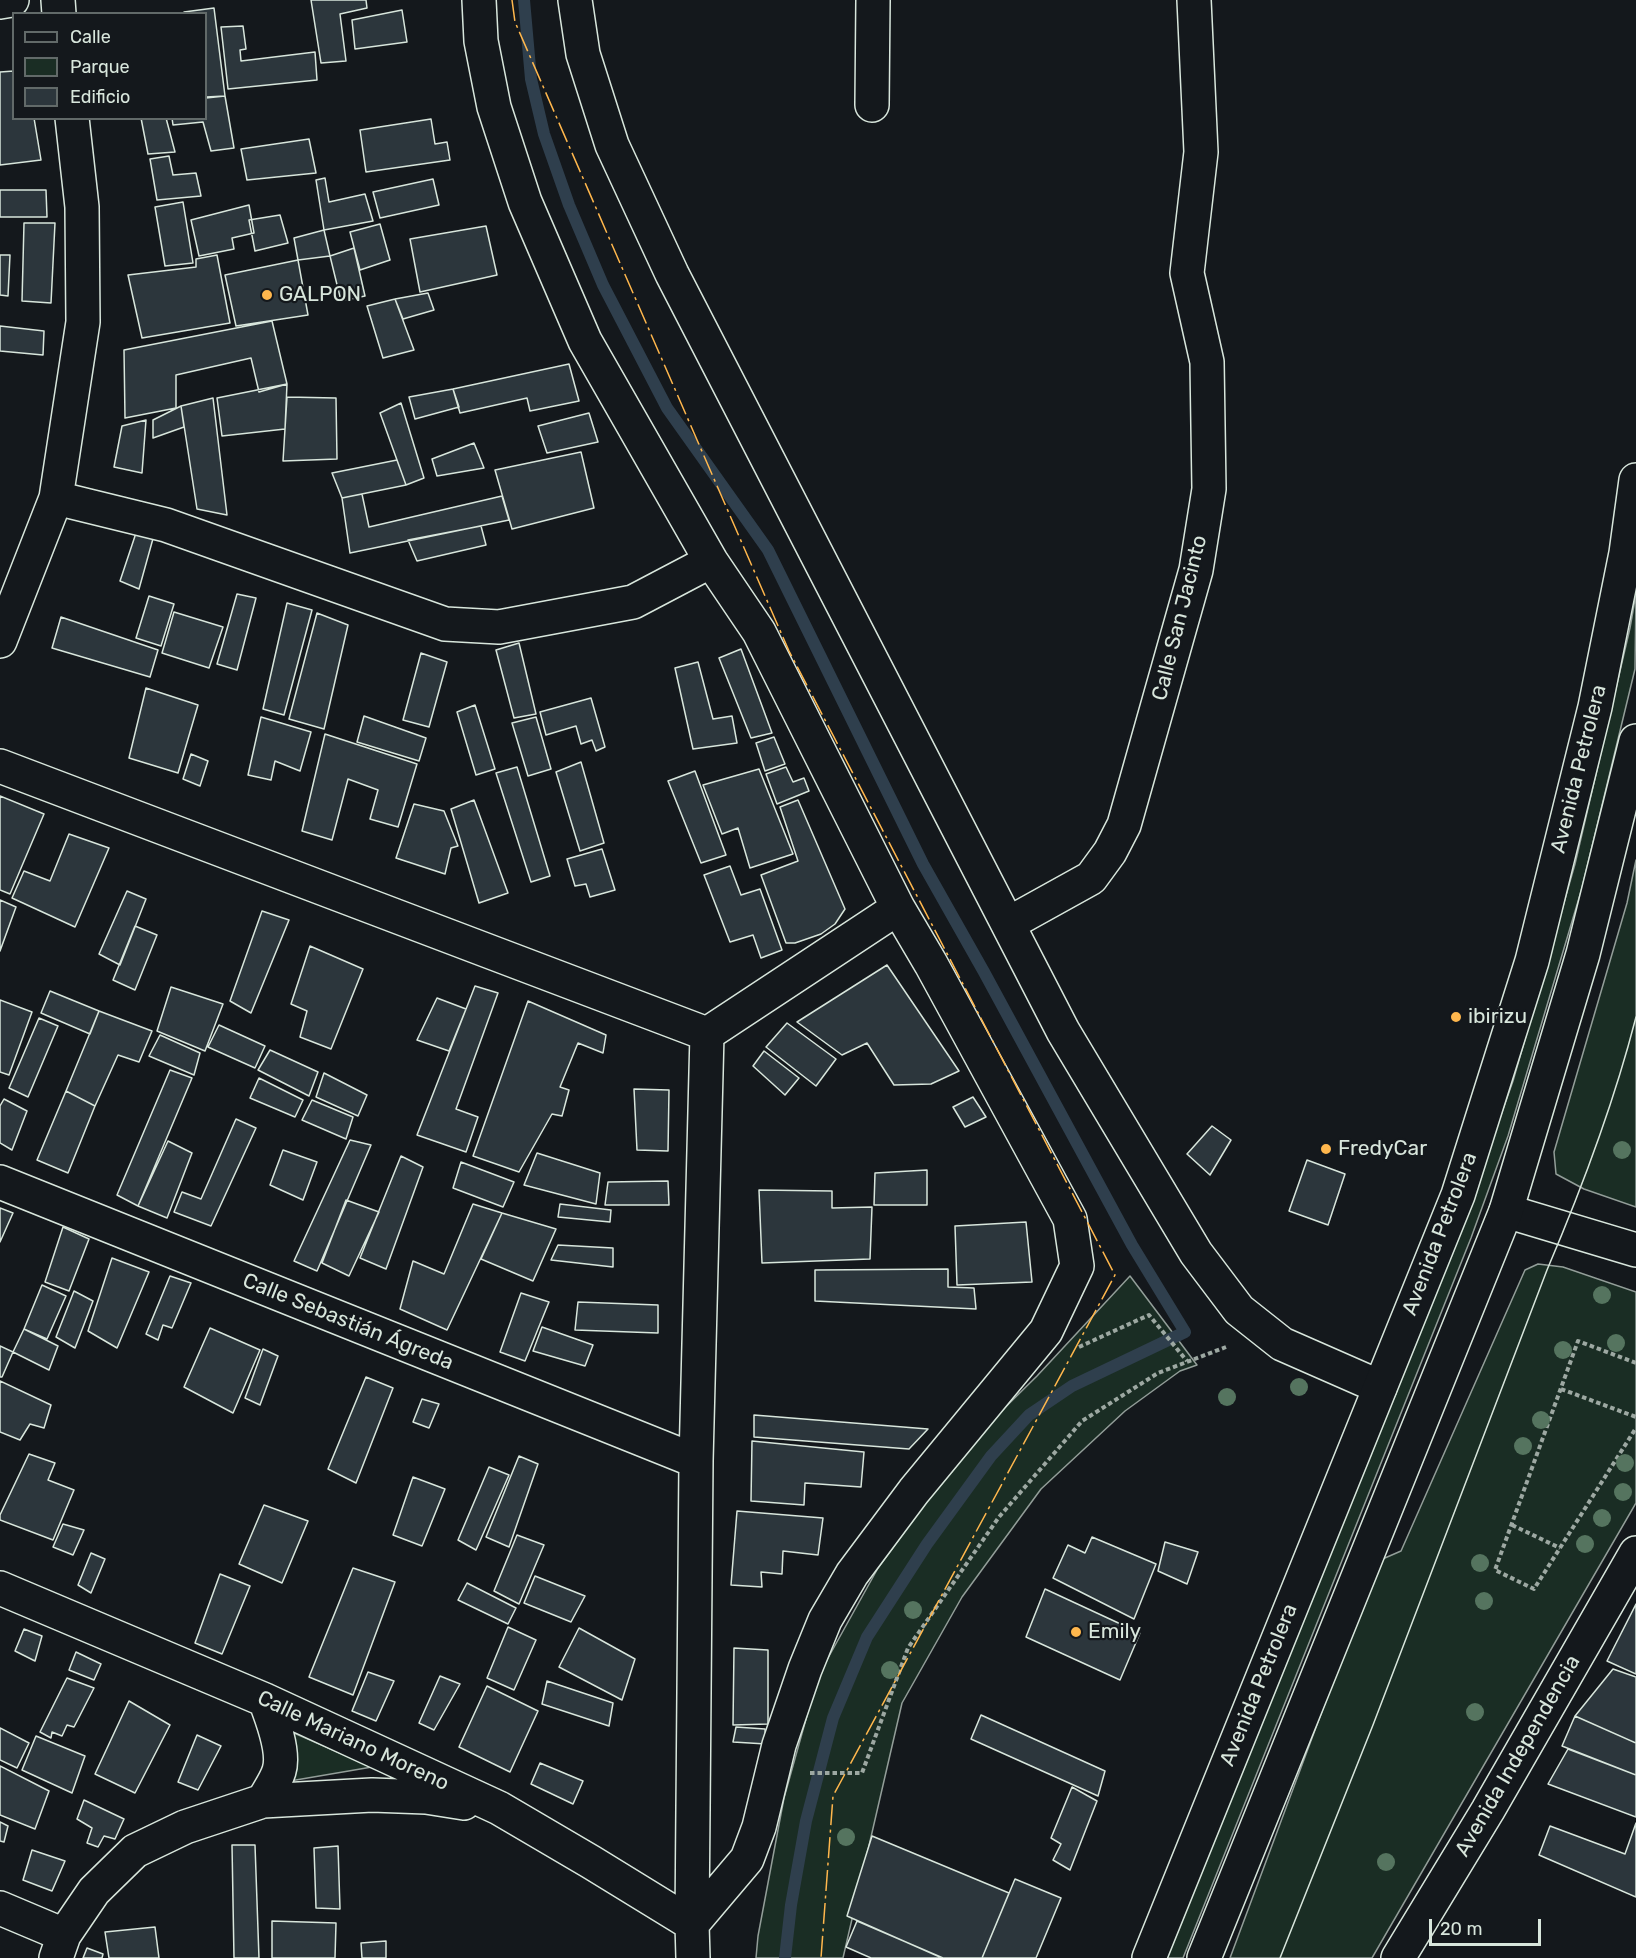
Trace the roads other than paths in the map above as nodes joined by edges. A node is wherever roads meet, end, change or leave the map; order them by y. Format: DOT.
graph roads {
  1 [pos="12,0"];
  2 [pos="479,0"];
  3 [pos="575,0"];
  4 [pos="873,0"];
  5 [pos="1194,0"];
  6 [pos="0,2"];
  7 [pos="872,105"];
  8 [pos="72,120"];
  9 [pos="1636,480"];
  10 [pos="56,498"];
  11 [pos="711,561"];
  12 [pos="0,641"];
  13 [pos="1636,741"];
  14 [pos="0,766"];
  15 [pos="898,908"];
  16 [pos="1008,924"];
  17 [pos="707,1034"];
  18 [pos="0,1182"];
  19 [pos="1506,1211"];
  20 [pos="1636,1250"];
  21 [pos="1380,1387"];
  22 [pos="696,1461"];
  23 [pos="1636,1553"];
  24 [pos="0,1588"];
  25 [pos="265,1700"];
  26 [pos="263,1802"];
  27 [pos="499,1808"];
  28 [pos="0,1908"];
  29 [pos="692,1924"];
  30 [pos="60,1947"];
  31 [pos="693,1958"];
  32 [pos="1149,1958"];
  33 [pos="1204,1958"];
  34 [pos="1398,1958"];
  1 -- 6 [label="main road"];
  2 -- 11 [label="main road"];
  3 -- 16 [label="main road"];
  4 -- 7 [label="main road"];
  5 -- 16 [label="main road, Calle San Jacinto"];
  8 -- 10 [label="main road"];
  9 -- 21 [label="main road, Avenida Petrolera"];
  10 -- 11 [label="main road"];
  10 -- 12 [label="main road"];
  11 -- 15 [label="main road"];
  13 -- 19 [label="main road"];
  14 -- 17 [label="main road"];
  15 -- 17 [label="main road"];
  15 -- 29 [label="main road"];
  16 -- 21 [label="main road"];
  17 -- 22 [label="main road"];
  18 -- 22 [label="main road, Calle Sebastián Ágreda"];
  19 -- 20 [label="main road"];
  19 -- 33 [label="main road"];
  21 -- 32 [label="main road, Avenida Petrolera"];
  22 -- 29 [label="main road"];
  23 -- 34 [label="main road, Avenida Independencia"];
  24 -- 25 [label="main road, Calle Mariano Moreno"];
  25 -- 26 [label="main road"];
  25 -- 27 [label="main road, Calle Mariano Moreno"];
  26 -- 27 [label="main road"];
  26 -- 30 [label="main road"];
  27 -- 29 [label="main road, Calle Mariano Moreno"];
  28 -- 30 [label="main road"];
  29 -- 31 [label="main road"];
}
